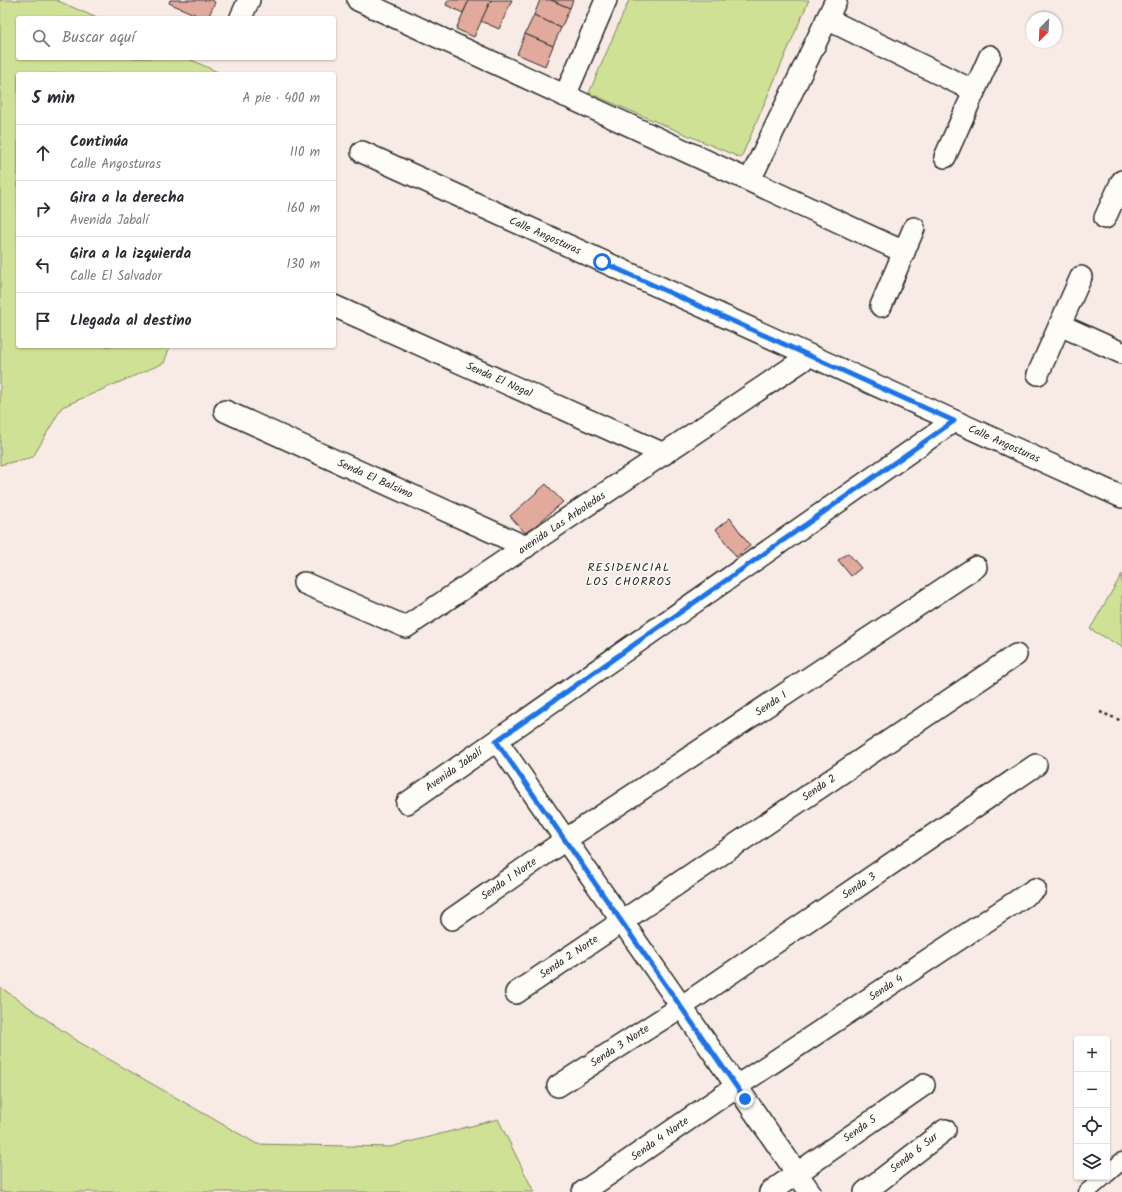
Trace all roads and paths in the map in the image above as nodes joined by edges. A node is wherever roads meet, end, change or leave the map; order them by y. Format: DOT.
graph roads {
  1 [pos="358,0"];
  2 [pos="606,0"];
  3 [pos="836,0"];
  4 [pos="827,19"];
  5 [pos="990,56"];
  6 [pos="974,91"];
  7 [pos="565,96"];
  8 [pos="362,152"];
  9 [pos="945,157"];
  10 [pos="750,180"];
  11 [pos="1122,181"];
  12 [pos="1105,218"];
  13 [pos="914,228"];
  14 [pos="904,252"];
  15 [pos="1081,277"];
  16 [pos="881,306"];
  17 [pos="336,307"];
  18 [pos="1060,325"];
  19 [pos="1122,353"];
  20 [pos="809,356"];
  21 [pos="1038,374"];
  22 [pos="225,411"];
  23 [pos="954,421"];
  24 [pos="664,454"];
  25 [pos="1122,497"];
  26 [pos="526,547"];
  27 [pos="976,567"];
  28 [pos="304,583"];
  29 [pos="1016,655"];
  30 [pos="1100,712"];
  31 [pos="1122,721"];
  32 [pos="496,741"];
  33 [pos="1036,765"];
  34 [pos="407,803"];
  35 [pos="565,840"];
  36 [pos="1035,889"];
  37 [pos="452,918"];
  38 [pos="622,921"];
  39 [pos="516,993"];
  40 [pos="681,1007"];
  41 [pos="924,1085"];
  42 [pos="558,1086"];
  43 [pos="737,1086"];
  44 [pos="945,1130"];
  45 [pos="1122,1161"];
  46 [pos="1110,1171"];
  47 [pos="797,1173"];
  48 [pos="1101,1180"];
  49 [pos="583,1192"];
  50 [pos="770,1192"];
  51 [pos="810,1192"];
  52 [pos="865,1192"];
  53 [pos="1087,1192"];
  1 -- 7 [label="street"];
  2 -- 7 [label="street"];
  3 -- 4 [label="street"];
  4 -- 6 [label="street"];
  4 -- 10 [label="street"];
  5 -- 6 [label="street"];
  6 -- 9 [label="street"];
  7 -- 10 [label="street"];
  8 -- 20 [label="street, Calle Angosturas"];
  10 -- 14 [label="street"];
  11 -- 12 [label="street"];
  13 -- 14 [label="street"];
  14 -- 16 [label="street"];
  15 -- 18 [label="street"];
  17 -- 24 [label="street, Senda El Nogal"];
  18 -- 19 [label="street"];
  18 -- 21 [label="street"];
  20 -- 23 [label="street, Calle Angosturas"];
  20 -- 24 [label="street, avenida Las Arboledas"];
  22 -- 26 [label="street, Senda El Balsimo"];
  23 -- 25 [label="street, Calle Angosturas"];
  23 -- 32 [label="street, Avenida Jabalí"];
  24 -- 26 [label="street, avenida Las Arboledas"];
  26 -- 28 [label="street, avenida Las Arboledas"];
  27 -- 35 [label="street, Senda 1"];
  29 -- 38 [label="street, Senda 2"];
  30 -- 31 [label="path"];
  32 -- 34 [label="street, Avenida Jabalí"];
  32 -- 35 [label="street"];
  33 -- 40 [label="street, Senda 3"];
  35 -- 37 [label="street, Senda 1 Norte"];
  35 -- 38 [label="street"];
  36 -- 43 [label="street, Senda 4"];
  38 -- 39 [label="street, Senda 2 Norte"];
  38 -- 40 [label="street"];
  40 -- 42 [label="street, Senda 3 Norte"];
  40 -- 43 [label="street"];
  41 -- 47 [label="street, Senda 5"];
  43 -- 47 [label="street"];
  43 -- 49 [label="street, Senda 4 Norte"];
  44 -- 52 [label="street, Senda 6 Sur"];
  45 -- 46 [label="street"];
  47 -- 50 [label="street, Senda 5"];
  47 -- 51 [label="street"];
  48 -- 53 [label="street"];
}
